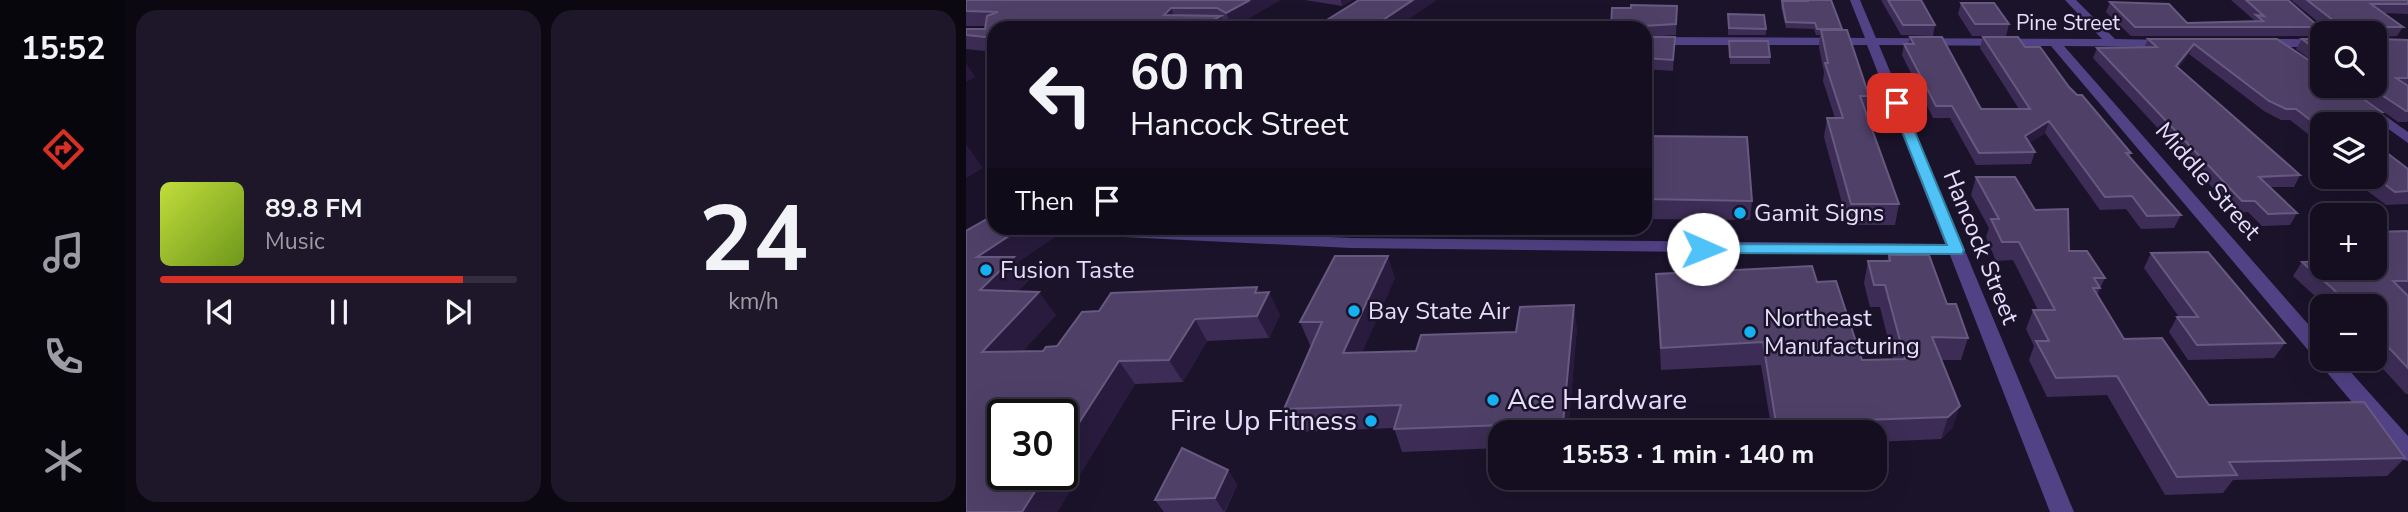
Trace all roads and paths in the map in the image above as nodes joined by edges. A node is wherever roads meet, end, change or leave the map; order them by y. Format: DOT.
graph roads {
  1 [pos="1855,0"];
  2 [pos="2070,0"];
  3 [pos="1652,41"];
  4 [pos="1873,42"];
  5 [pos="2054,42"];
  6 [pos="2112,43"];
  7 [pos="2180,43"];
  8 [pos="2248,43"];
  9 [pos="2276,43"];
  10 [pos="2310,43"];
  11 [pos="2294,56"];
  12 [pos="2352,98"];
  13 [pos="2408,139"];
  14 [pos="1186,235"];
  15 [pos="1956,250"];
  16 [pos="2310,339"];
  17 [pos="2337,371"];
  18 [pos="2408,452"];
  19 [pos="2062,512"];
  1 -- 4 [label="street, Hancock Street"];
  2 -- 6 [label="street"];
  3 -- 4 [label="street, Pine Street"];
  4 -- 5 [label="street, Pine Street"];
  4 -- 15 [label="street, Hancock Street"];
  5 -- 6 [label="street, Pine Street"];
  5 -- 16 [label="street, Middle Street"];
  6 -- 7 [label="street, Pine Street"];
  8 -- 9 [label="street"];
  9 -- 10 [label="street"];
  9 -- 11 [label="street"];
  12 -- 13 [label="street"];
  14 -- 15 [label="street"];
  15 -- 19 [label="street, Hancock Street"];
  17 -- 18 [label="street"];
}
